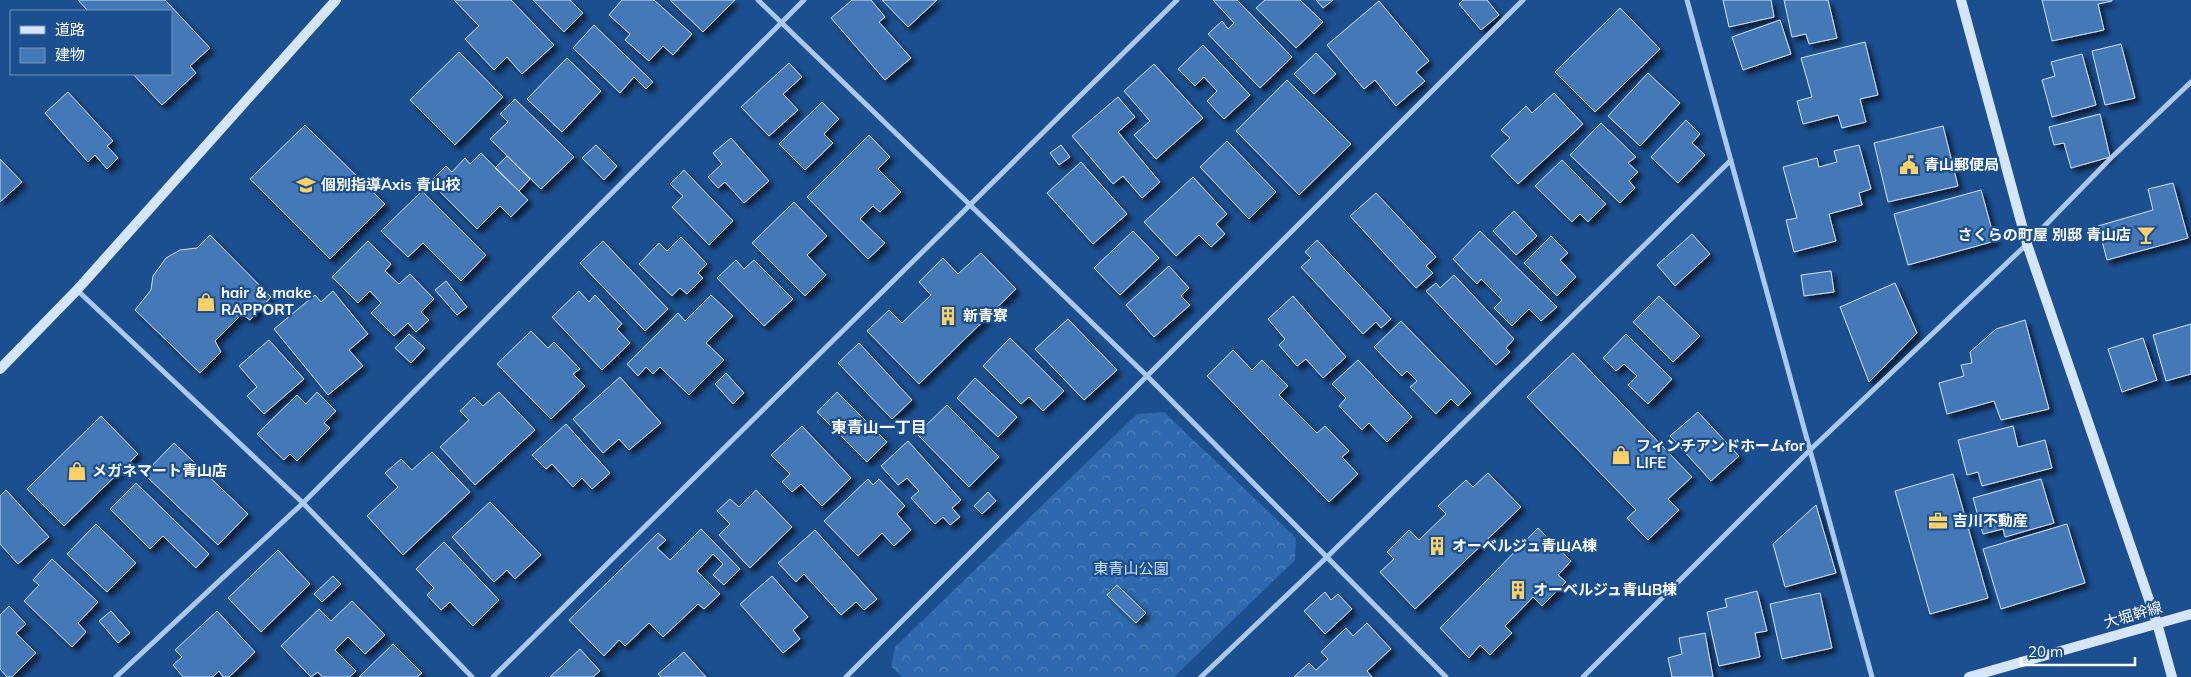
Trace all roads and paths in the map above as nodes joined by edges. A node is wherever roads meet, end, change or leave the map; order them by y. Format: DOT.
graph roads {
  1 [pos="336,0"];
  2 [pos="758,0"];
  3 [pos="804,0"];
  4 [pos="1177,0"];
  5 [pos="1523,0"];
  6 [pos="1687,0"];
  7 [pos="1960,0"];
  8 [pos="780,23"];
  9 [pos="2191,82"];
  10 [pos="1731,160"];
  11 [pos="968,205"];
  12 [pos="2027,244"];
  13 [pos="77,290"];
  14 [pos="0,369"];
  15 [pos="1147,376"];
  16 [pos="1810,450"];
  17 [pos="303,503"];
  18 [pos="1327,557"];
  19 [pos="2191,614"];
  20 [pos="2157,623"];
  21 [pos="116,677"];
  22 [pos="472,677"];
  23 [pos="493,677"];
  24 [pos="846,677"];
  25 [pos="1201,677"];
  26 [pos="1446,677"];
  27 [pos="1583,677"];
  28 [pos="1872,677"];
  29 [pos="1968,677"];
  30 [pos="2172,677"];
  1 -- 13 [label="street"];
  2 -- 8 [label="street"];
  3 -- 8 [label="street"];
  4 -- 11 [label="street"];
  5 -- 15 [label="street"];
  6 -- 10 [label="street"];
  7 -- 12 [label="street"];
  8 -- 11 [label="street"];
  8 -- 17 [label="street"];
  9 -- 12 [label="street"];
  10 -- 16 [label="street"];
  10 -- 18 [label="street"];
  11 -- 15 [label="street"];
  11 -- 23 [label="street"];
  12 -- 16 [label="street"];
  12 -- 20 [label="street"];
  13 -- 14 [label="street"];
  13 -- 17 [label="street"];
  15 -- 18 [label="street"];
  15 -- 24 [label="street"];
  16 -- 27 [label="street"];
  16 -- 28 [label="street"];
  17 -- 21 [label="street"];
  17 -- 22 [label="street"];
  18 -- 25 [label="street"];
  18 -- 26 [label="street"];
  19 -- 20 [label="street, 大堀幹線"];
  20 -- 29 [label="street, 大堀幹線"];
  20 -- 30 [label="street"];
}
